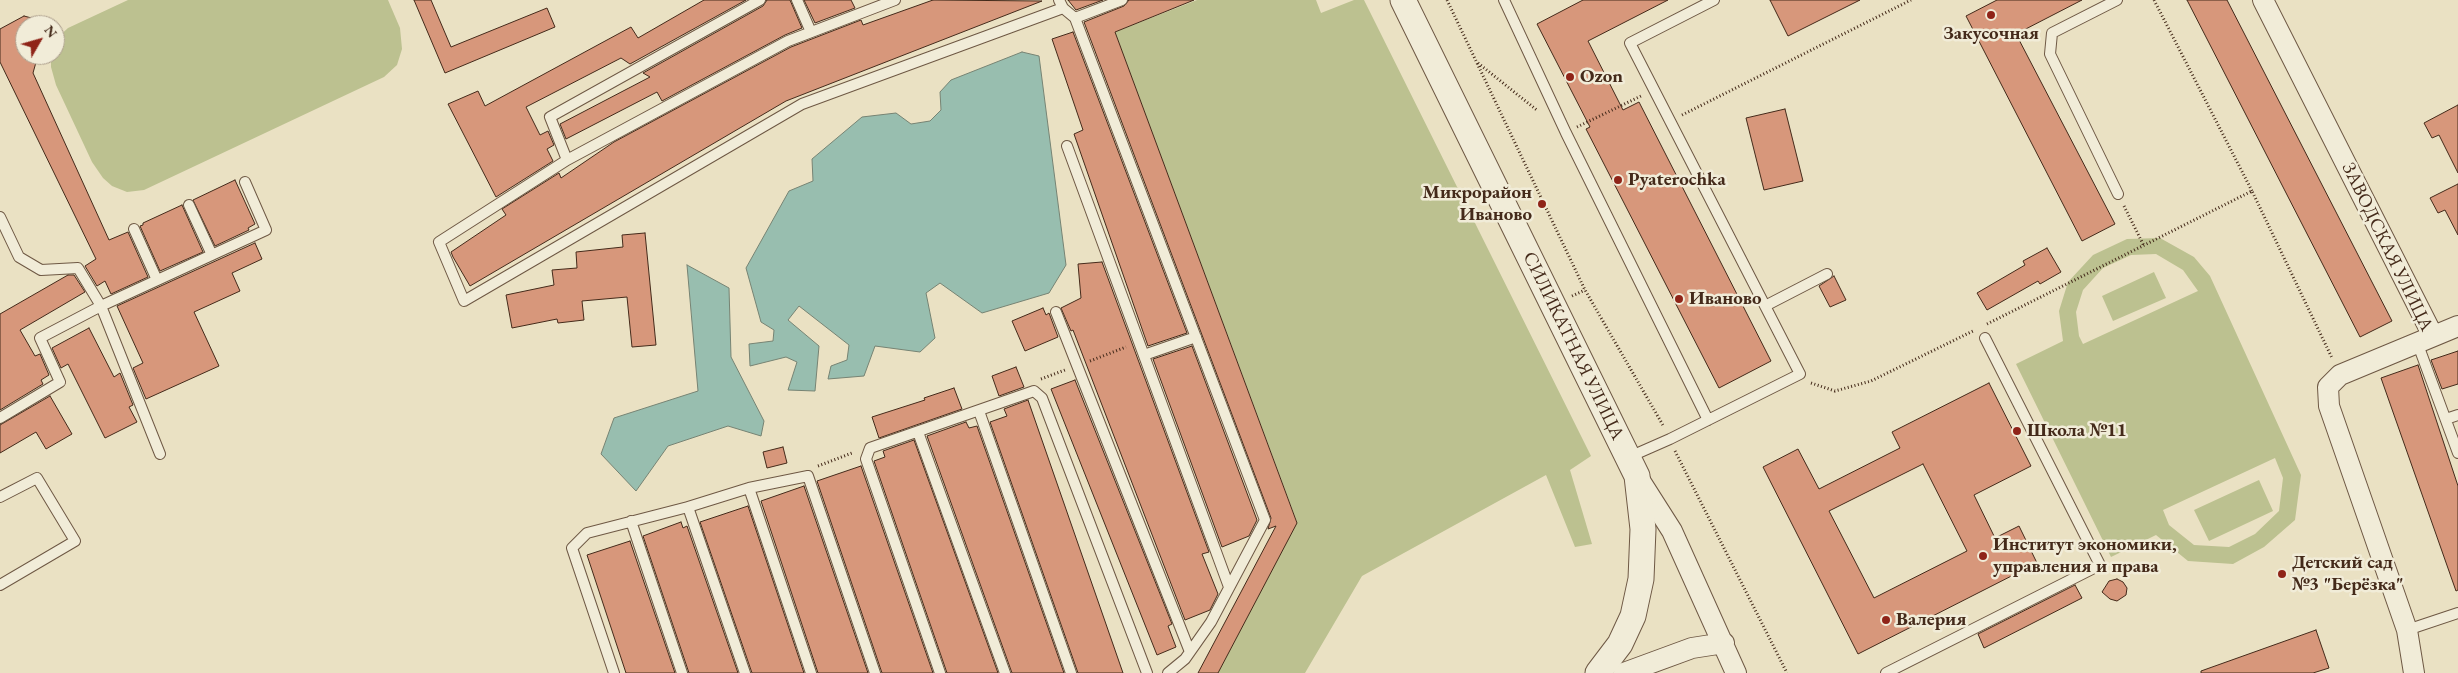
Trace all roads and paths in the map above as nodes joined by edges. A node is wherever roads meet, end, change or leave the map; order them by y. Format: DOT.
graph roads {
  1 [pos="760,0"];
  2 [pos="796,0"];
  3 [pos="863,0"];
  4 [pos="895,0"];
  5 [pos="1122,0"];
  6 [pos="1403,0"];
  7 [pos="1447,0"];
  8 [pos="1504,0"];
  9 [pos="1714,0"];
  10 [pos="1911,0"];
  11 [pos="2117,0"];
  12 [pos="2154,0"];
  13 [pos="2263,0"];
  14 [pos="1061,4"];
  15 [pos="868,11"];
  16 [pos="1075,18"];
  17 [pos="812,32"];
  18 [pos="1670,121"];
  19 [pos="1067,146"];
  20 [pos="566,160"];
  21 [pos="245,182"];
  22 [pos="2252,191"];
  23 [pos="2118,194"];
  24 [pos="189,205"];
  25 [pos="0,217"];
  26 [pos="134,229"];
  27 [pos="2144,246"];
  28 [pos="212,255"];
  29 [pos="1826,274"];
  30 [pos="157,280"];
  31 [pos="101,306"];
  32 [pos="1765,306"];
  33 [pos="1056,312"];
  34 [pos="2458,326"];
  35 [pos="1196,337"];
  36 [pos="1985,338"];
  37 [pos="2425,339"];
  38 [pos="1144,356"];
  39 [pos="1800,374"];
  40 [pos="2340,375"];
  41 [pos="979,410"];
  42 [pos="2458,415"];
  43 [pos="0,418"];
  44 [pos="2446,419"];
  45 [pos="1708,420"];
  46 [pos="918,432"];
  47 [pos="1670,440"];
  48 [pos="870,448"];
  49 [pos="2458,453"];
  50 [pos="160,454"];
  51 [pos="1633,467"];
  52 [pos="808,476"];
  53 [pos="749,488"];
  54 [pos="0,498"];
  55 [pos="688,507"];
  56 [pos="631,521"];
  57 [pos="0,585"];
  58 [pos="1229,587"];
  59 [pos="2458,613"];
  60 [pos="2407,630"];
  61 [pos="1724,643"];
  62 [pos="1190,652"];
  63 [pos="614,673"];
  64 [pos="682,673"];
  65 [pos="746,673"];
  66 [pos="811,673"];
  67 [pos="875,673"];
  68 [pos="940,673"];
  69 [pos="1005,673"];
  70 [pos="1071,673"];
  71 [pos="1147,673"];
  72 [pos="1168,673"];
  73 [pos="1598,673"];
  74 [pos="1624,673"];
  75 [pos="1736,673"];
  76 [pos="1787,673"];
  77 [pos="1886,673"];
  78 [pos="2414,673"];
  1 -- 20 [label="lane"];
  2 -- 17 [label="lane"];
  3 -- 15 [label="lane"];
  4 -- 15 [label="lane"];
  5 -- 16 [label="lane"];
  6 -- 51 [label="street, СИЛИКАТНАЯ УЛИЦА"];
  7 -- 47 [label="path"];
  8 -- 45 [label="lane"];
  9 -- 18 [label="lane"];
  10 -- 18 [label="path"];
  11 -- 23 [label="lane"];
  12 -- 22 [label="path"];
  13 -- 37 [label="street, ЗАВОДСКАЯ УЛИЦА"];
  14 -- 16 [label="lane"];
  14 -- 20 [label="lane"];
  15 -- 17 [label="lane"];
  16 -- 35 [label="lane"];
  17 -- 20 [label="lane"];
  18 -- 32 [label="lane"];
  19 -- 38 [label="lane"];
  21 -- 28 [label="lane"];
  22 -- 27 [label="path"];
  22 -- 40 [label="path"];
  23 -- 27 [label="path"];
  24 -- 28 [label="lane"];
  25 -- 31 [label="lane"];
  26 -- 30 [label="lane"];
  27 -- 39 [label="path"];
  28 -- 30 [label="lane"];
  29 -- 32 [label="lane"];
  30 -- 31 [label="lane"];
  31 -- 43 [label="lane"];
  31 -- 50 [label="lane"];
  32 -- 39 [label="lane"];
  33 -- 62 [label="lane"];
  34 -- 37 [label="street"];
  35 -- 38 [label="lane"];
  35 -- 58 [label="lane"];
  36 -- 77 [label="lane"];
  37 -- 40 [label="street, ЗАВОДСКАЯ УЛИЦА"];
  37 -- 44 [label="lane"];
  38 -- 58 [label="lane"];
  39 -- 45 [label="lane"];
  40 -- 60 [label="street"];
  41 -- 46 [label="lane"];
  41 -- 70 [label="lane"];
  41 -- 71 [label="lane"];
  42 -- 44 [label="lane"];
  44 -- 49 [label="lane"];
  45 -- 47 [label="lane"];
  46 -- 48 [label="lane"];
  46 -- 69 [label="lane"];
  47 -- 51 [label="lane"];
  47 -- 76 [label="path"];
  48 -- 52 [label="path"];
  48 -- 68 [label="lane"];
  51 -- 61 [label="street"];
  51 -- 73 [label="street, СИЛИКАТНАЯ УЛИЦА"];
  52 -- 53 [label="lane"];
  52 -- 67 [label="lane"];
  53 -- 55 [label="lane"];
  53 -- 66 [label="lane"];
  54 -- 57 [label="lane"];
  55 -- 56 [label="lane"];
  55 -- 65 [label="lane"];
  56 -- 63 [label="lane"];
  56 -- 64 [label="lane"];
  58 -- 62 [label="lane"];
  59 -- 60 [label="lane"];
  60 -- 78 [label="street"];
  61 -- 74 [label="street"];
  61 -- 75 [label="street"];
  62 -- 72 [label="lane"];
}
